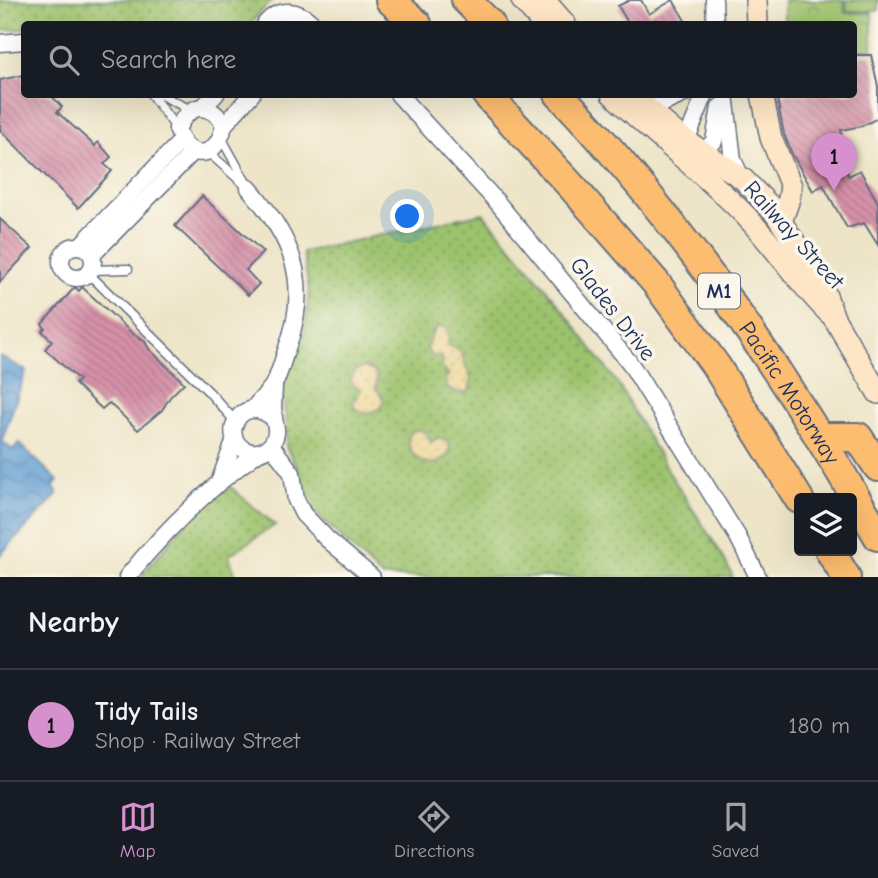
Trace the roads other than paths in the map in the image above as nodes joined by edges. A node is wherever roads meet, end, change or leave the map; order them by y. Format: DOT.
graph roads {
  1 [pos="390,0"];
  2 [pos="466,0"];
  3 [pos="522,0"];
  4 [pos="544,0"];
  5 [pos="714,0"];
  6 [pos="757,0"];
  7 [pos="268,21"];
  8 [pos="310,21"];
  9 [pos="414,21"];
  10 [pos="487,21"];
  11 [pos="540,21"];
  12 [pos="562,21"];
  13 [pos="714,21"];
  14 [pos="757,21"];
  15 [pos="21,41"];
  16 [pos="0,43"];
  17 [pos="154,98"];
  18 [pos="169,98"];
  19 [pos="211,98"];
  20 [pos="249,98"];
  21 [pos="402,98"];
  22 [pos="490,98"];
  23 [pos="562,98"];
  24 [pos="618,98"];
  25 [pos="635,98"];
  26 [pos="644,98"];
  27 [pos="677,98"];
  28 [pos="704,98"];
  29 [pos="722,98"];
  30 [pos="724,98"];
  31 [pos="763,98"];
  32 [pos="197,109"];
  33 [pos="223,132"];
  34 [pos="190,143"];
  35 [pos="691,151"];
  36 [pos="743,179"];
  37 [pos="249,188"];
  38 [pos="782,222"];
  39 [pos="88,261"];
  40 [pos="128,269"];
  41 [pos="834,317"];
  42 [pos="274,383"];
  43 [pos="878,393"];
  44 [pos="253,409"];
  45 [pos="274,419"];
  46 [pos="235,421"];
  47 [pos="819,437"];
  48 [pos="235,439"];
  49 [pos="265,449"];
  50 [pos="878,467"];
  51 [pos="220,480"];
  52 [pos="795,493"];
  53 [pos="878,536"];
  54 [pos="833,556"];
  55 [pos="127,577"];
  56 [pos="372,577"];
  57 [pos="758,577"];
  58 [pos="846,577"];
  1 -- 9 [label="highway"];
  2 -- 10 [label="highway"];
  3 -- 11 [label="main road"];
  4 -- 12 [label="main road"];
  5 -- 13 [label="street"];
  6 -- 14 [label="main road"];
  7 -- 8 [label="street"];
  15 -- 16 [label="street"];
  17 -- 34 [label="lane"];
  18 -- 32 [label="lane"];
  19 -- 32 [label="street"];
  20 -- 33 [label="street"];
  21 -- 57 [label="street, Glades Drive"];
  22 -- 52 [label="highway, Pacific Motorway / M1"];
  23 -- 47 [label="highway, Pacific Motorway / M1"];
  24 -- 35 [label="main road"];
  25 -- 35 [label="main road"];
  26 -- 27 [label="street"];
  28 -- 35 [label="street"];
  29 -- 35 [label="street, Railway Street"];
  30 -- 36 [label="street, Railway Street"];
  31 -- 38 [label="main road, Railway Street"];
  32 -- 33 [label="street"];
  32 -- 34 [label="street"];
  33 -- 34 [label="street"];
  33 -- 37 [label="lane"];
  34 -- 37 [label="lane"];
  34 -- 39 [label="street"];
  35 -- 36 [label="main road, Railway Street"];
  35 -- 41 [label="main road, Railway Street"];
  36 -- 38 [label="main road, Railway Street"];
  37 -- 42 [label="street"];
  38 -- 41 [label="main road, Railway Street"];
  39 -- 40 [label="lane"];
  39 -- 46 [label="lane"];
  41 -- 43 [label="main road, Railway Street"];
  42 -- 44 [label="street"];
  42 -- 45 [label="street"];
  44 -- 45 [label="street"];
  44 -- 46 [label="street"];
  45 -- 49 [label="street"];
  46 -- 48 [label="street"];
  47 -- 50 [label="highway"];
  47 -- 53 [label="highway, Pacific Motorway / M1"];
  48 -- 49 [label="street"];
  48 -- 51 [label="street"];
  49 -- 51 [label="street"];
  49 -- 56 [label="street"];
  51 -- 55 [label="street"];
  54 -- 58 [label="highway"];
}
